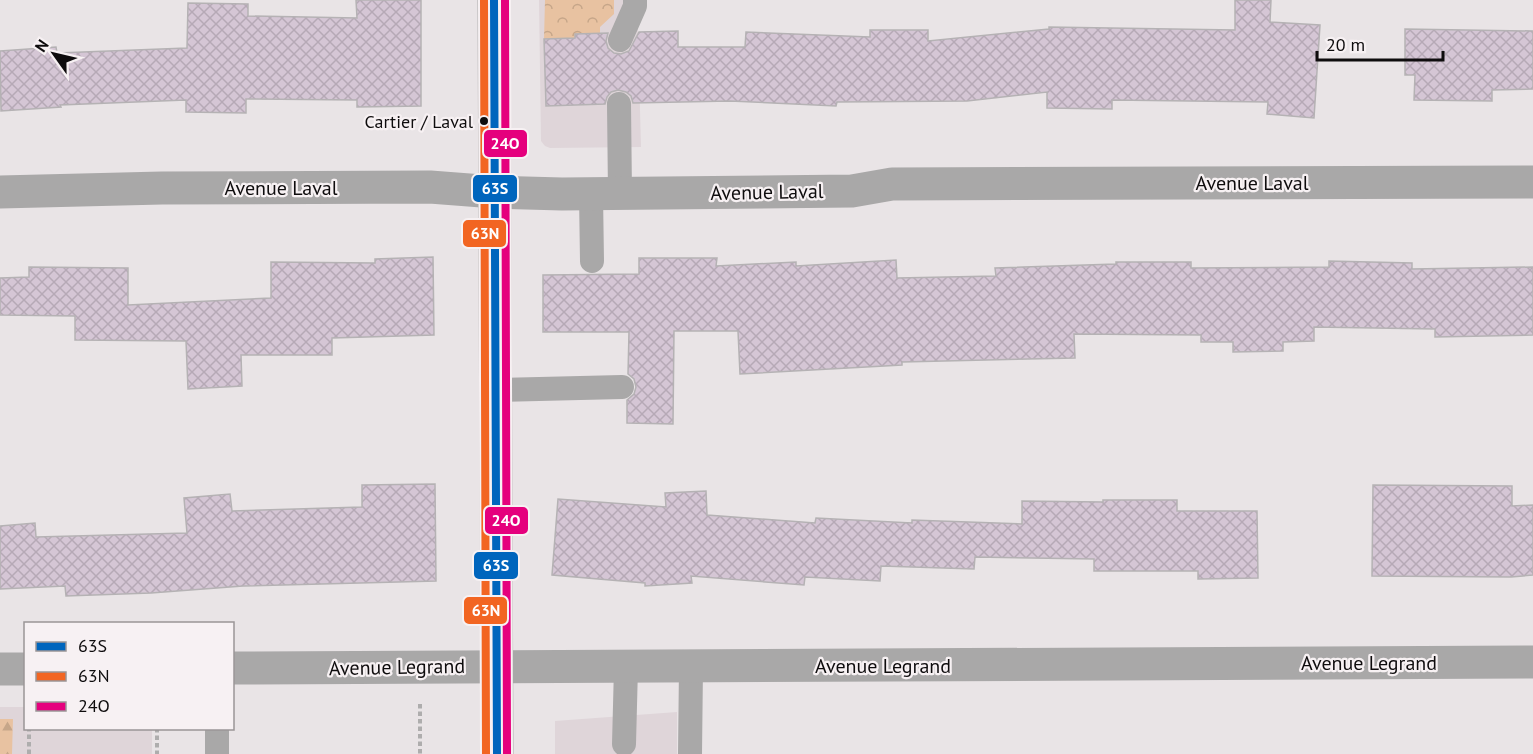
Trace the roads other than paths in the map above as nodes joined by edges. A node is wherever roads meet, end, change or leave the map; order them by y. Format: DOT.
graph roads {
  1 [pos="494,0"];
  2 [pos="635,0"];
  3 [pos="620,40"];
  4 [pos="619,104"];
  5 [pos="1533,182"];
  6 [pos="0,192"];
  7 [pos="495,192"];
  8 [pos="606,194"];
  9 [pos="592,261"];
  10 [pos="622,387"];
  11 [pos="494,390"];
  12 [pos="1533,662"];
  13 [pos="496,666"];
  14 [pos="626,667"];
  15 [pos="692,667"];
  16 [pos="234,668"];
  17 [pos="0,669"];
  18 [pos="24,669"];
  19 [pos="217,730"];
  20 [pos="624,744"];
  21 [pos="217,754"];
  22 [pos="497,754"];
  23 [pos="690,754"];
  1 -- 7 [label="street"];
  2 -- 3 [label="lane"];
  4 -- 8 [label="lane"];
  5 -- 8 [label="street, Avenue Laval"];
  6 -- 7 [label="street, Avenue Laval"];
  7 -- 8 [label="street, Avenue Laval"];
  7 -- 11 [label="street"];
  8 -- 9 [label="lane"];
  10 -- 11 [label="lane"];
  11 -- 13 [label="street"];
  12 -- 15 [label="street, Avenue Legrand"];
  13 -- 14 [label="street, Avenue Legrand"];
  13 -- 16 [label="street, Avenue Legrand"];
  13 -- 22 [label="street"];
  14 -- 15 [label="street, Avenue Legrand"];
  14 -- 20 [label="lane"];
  15 -- 23 [label="lane"];
  17 -- 18 [label="street"];
  19 -- 21 [label="lane"];
}
